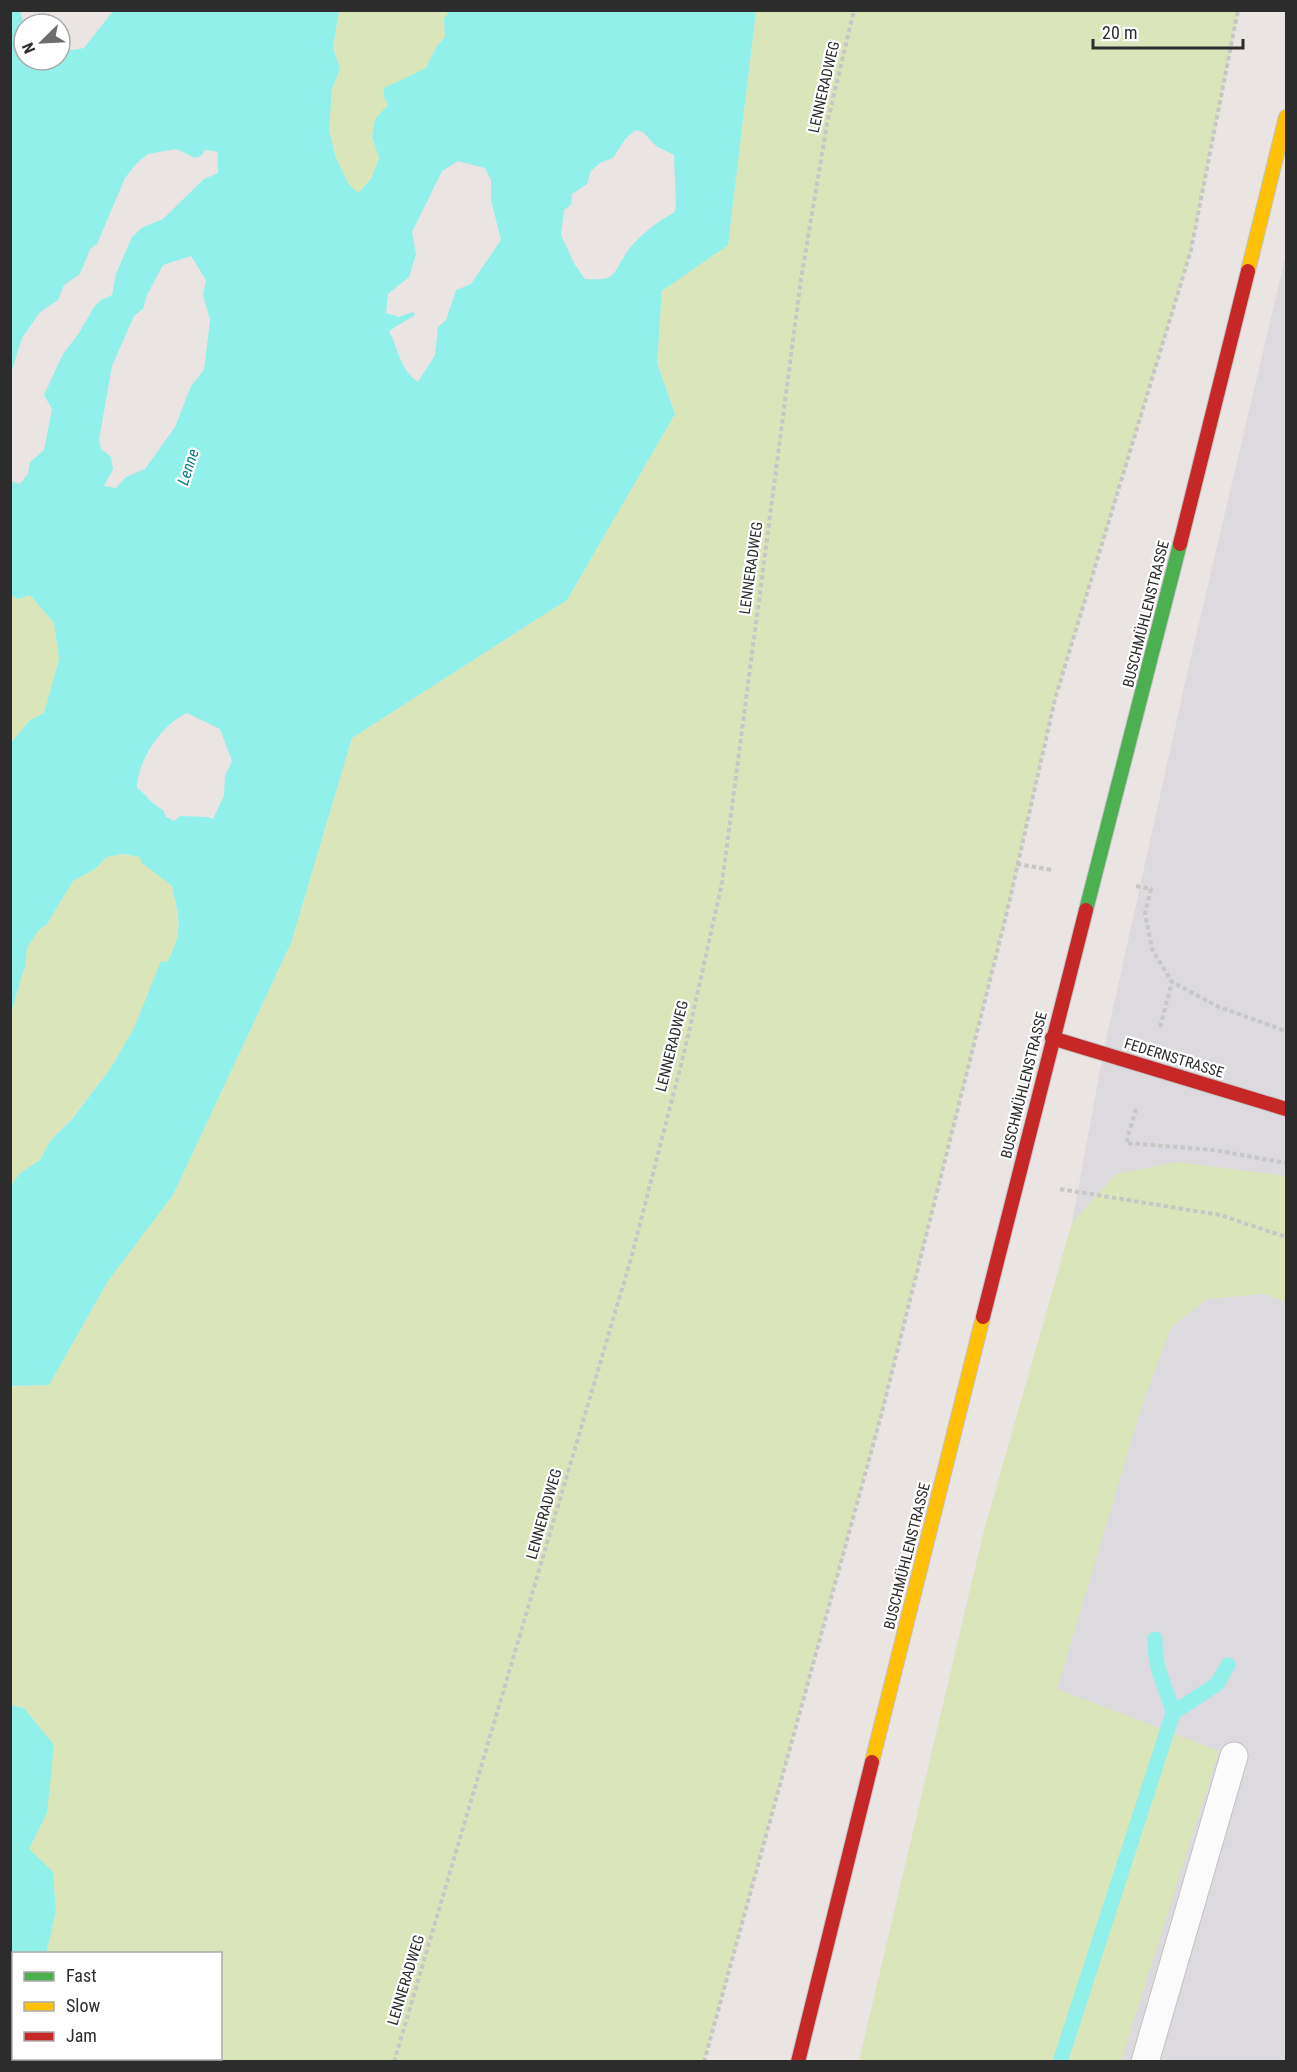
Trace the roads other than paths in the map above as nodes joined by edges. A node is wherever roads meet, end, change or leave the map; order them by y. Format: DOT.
graph roads {
  1 [pos="1287,117"];
  2 [pos="1052,1038"];
  3 [pos="1287,1109"];
  4 [pos="1234,1756"];
  5 [pos="798,2061"];
  6 [pos="1145,2061"];
  1 -- 2 [label="street, BUSCHMÜHLENSTRASSE"];
  2 -- 3 [label="street, FEDERNSTRASSE"];
  2 -- 5 [label="street, BUSCHMÜHLENSTRASSE"];
  4 -- 6 [label="lane"];
}
